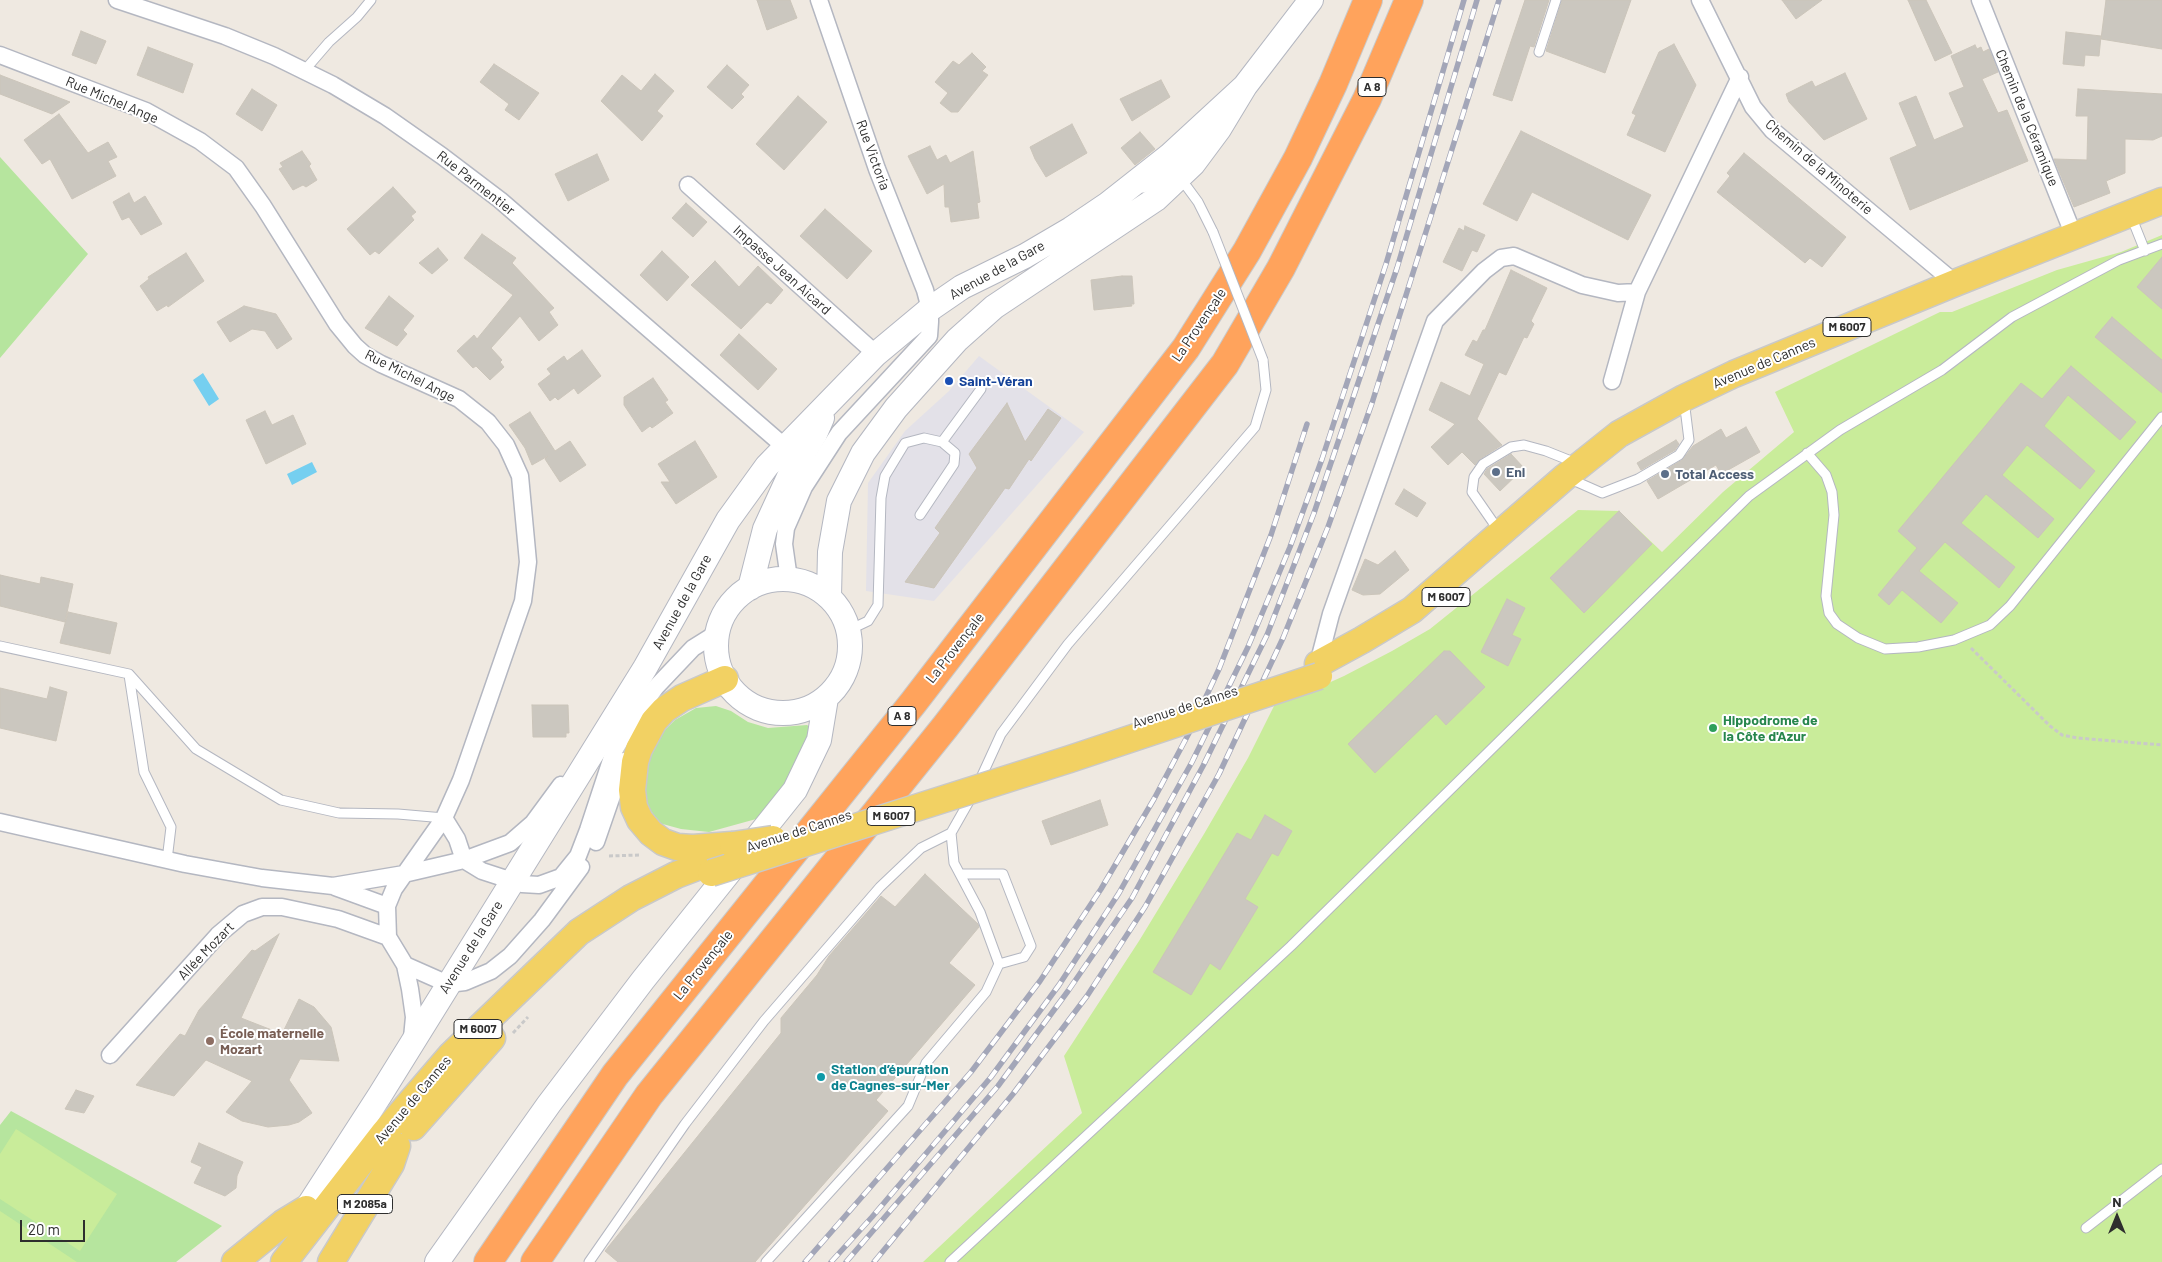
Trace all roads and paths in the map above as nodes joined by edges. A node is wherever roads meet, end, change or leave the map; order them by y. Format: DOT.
graph roads {
  1 [pos="117,0"];
  2 [pos="371,0"];
  3 [pos="819,0"];
  4 [pos="1311,0"];
  5 [pos="1368,0"];
  6 [pos="1409,0"];
  7 [pos="1556,0"];
  8 [pos="1700,0"];
  9 [pos="1980,0"];
  10 [pos="1539,52"];
  11 [pos="0,55"];
  12 [pos="304,71"];
  13 [pos="1740,77"];
  14 [pos="1245,86"];
  15 [pos="1177,179"];
  16 [pos="688,185"];
  17 [pos="2162,201"];
  18 [pos="1108,204"];
  19 [pos="2130,214"];
  20 [pos="2074,236"];
  21 [pos="2162,244"];
  22 [pos="2145,250"];
  23 [pos="1955,283"];
  24 [pos="1637,292"];
  25 [pos="930,309"];
  26 [pos="876,354"];
  27 [pos="1612,381"];
  28 [pos="981,389"];
  29 [pos="1684,398"];
  30 [pos="829,400"];
  31 [pos="2162,417"];
  32 [pos="942,442"];
  33 [pos="785,447"];
  34 [pos="1807,453"];
  35 [pos="1565,478"];
  36 [pos="920,514"];
  37 [pos="1501,533"];
  38 [pos="789,579"];
  39 [pos="750,588"];
  40 [pos="829,596"];
  41 [pos="849,630"];
  42 [pos="717,633"];
  43 [pos="1960,637"];
  44 [pos="0,646"];
  45 [pos="1319,670"];
  46 [pos="129,674"];
  47 [pos="725,680"];
  48 [pos="826,698"];
  49 [pos="646,732"];
  50 [pos="2162,745"];
  51 [pos="588,759"];
  52 [pos="444,818"];
  53 [pos="0,822"];
  54 [pos="951,833"];
  55 [pos="649,854"];
  56 [pos="600,856"];
  57 [pos="722,858"];
  58 [pos="168,860"];
  59 [pos="464,860"];
  60 [pos="404,874"];
  61 [pos="960,874"];
  62 [pos="511,882"];
  63 [pos="333,886"];
  64 [pos="387,906"];
  65 [pos="388,937"];
  66 [pos="999,964"];
  67 [pos="405,965"];
  68 [pos="448,984"];
  69 [pos="412,1041"];
  70 [pos="110,1055"];
  71 [pos="397,1146"];
  72 [pos="2162,1169"];
  73 [pos="306,1208"];
  74 [pos="2086,1228"];
  75 [pos="235,1262"];
  76 [pos="276,1262"];
  77 [pos="284,1262"];
  78 [pos="306,1262"];
  79 [pos="331,1262"];
  80 [pos="437,1262"];
  81 [pos="488,1262"];
  82 [pos="536,1262"];
  83 [pos="589,1262"];
  84 [pos="766,1262"];
  85 [pos="950,1262"];
  1 -- 12 [label="street, Rue Parmentier"];
  2 -- 12 [label="lane"];
  3 -- 25 [label="street, Rue Victoria"];
  4 -- 14 [label="main road, Avenue de la Gare"];
  5 -- 81 [label="highway, La Provençale / A 8"];
  6 -- 82 [label="highway, A 8"];
  7 -- 10 [label="lane"];
  8 -- 13 [label="street, Chemin de la Minoterie"];
  9 -- 20 [label="street, Chemin de la Céramique"];
  11 -- 52 [label="street, Rue Michel Ange"];
  12 -- 33 [label="street, Rue Parmentier"];
  13 -- 23 [label="street, Chemin de la Minoterie"];
  13 -- 24 [label="street"];
  14 -- 15 [label="main road, Avenue de la Gare"];
  14 -- 18 [label="main road, Avenue de la Gare / M 2085a"];
  15 -- 18 [label="lane"];
  15 -- 40 [label="main road, Avenue de la Gare"];
  15 -- 54 [label="lane, bridge"];
  16 -- 26 [label="street, Impasse Jean Aicard"];
  17 -- 19 [label="main road, Avenue de Cannes / M 6007"];
  18 -- 25 [label="main road, Avenue de la Gare / M 2085a"];
  19 -- 20 [label="main road, Avenue de Cannes / M 6007"];
  19 -- 22 [label="lane"];
  20 -- 23 [label="main road, Avenue de Cannes / M 6007"];
  21 -- 22 [label="lane"];
  22 -- 34 [label="lane"];
  23 -- 29 [label="main road, Avenue de Cannes / M 6007"];
  24 -- 27 [label="street"];
  24 -- 45 [label="street"];
  25 -- 26 [label="main road, Avenue de la Gare / M 2085a"];
  25 -- 38 [label="street, Rue Victoria"];
  26 -- 30 [label="main road, Avenue de la Gare / M 2085a"];
  28 -- 32 [label="lane"];
  29 -- 35 [label="main road, Avenue de Cannes / M 6007"];
  29 -- 35 [label="lane"];
  30 -- 33 [label="main road, Avenue de la Gare / M 2085a"];
  30 -- 39 [label="main road"];
  31 -- 43 [label="lane"];
  32 -- 36 [label="lane"];
  32 -- 41 [label="lane"];
  33 -- 51 [label="main road, Avenue de la Gare / M 2085a"];
  34 -- 43 [label="lane"];
  34 -- 85 [label="lane"];
  35 -- 37 [label="main road, Avenue de Cannes / M 6007"];
  35 -- 37 [label="lane"];
  35 -- 45 [label="main road, Avenue de Cannes / M 6007"];
  37 -- 45 [label="main road, Avenue de Cannes / M 6007"];
  38 -- 39 [label="main road"];
  38 -- 40 [label="main road"];
  39 -- 42 [label="main road"];
  40 -- 41 [label="main road"];
  41 -- 48 [label="main road"];
  42 -- 47 [label="main road"];
  42 -- 62 [label="street"];
  43 -- 50 [label="path"];
  44 -- 46 [label="lane"];
  45 -- 57 [label="main road, Avenue de Cannes / M 6007, bridge"];
  45 -- 57 [label="main road, Avenue de Cannes / M 6007, bridge"];
  46 -- 52 [label="lane"];
  46 -- 58 [label="lane"];
  47 -- 48 [label="main road"];
  47 -- 49 [label="main road"];
  48 -- 80 [label="main road"];
  49 -- 57 [label="main road"];
  49 -- 68 [label="street"];
  51 -- 59 [label="street"];
  51 -- 62 [label="main road, Avenue de la Gare / M 2085a"];
  52 -- 59 [label="street"];
  52 -- 60 [label="street, Rue Michel Ange"];
  53 -- 58 [label="street"];
  54 -- 61 [label="lane"];
  54 -- 83 [label="lane"];
  55 -- 56 [label="path"];
  57 -- 71 [label="main road, Avenue de Cannes / M 6007"];
  57 -- 77 [label="main road, Avenue de Cannes / M 6007"];
  58 -- 63 [label="street"];
  59 -- 60 [label="street"];
  59 -- 62 [label="street"];
  60 -- 63 [label="street"];
  60 -- 64 [label="street, Rue Michel Ange"];
  61 -- 66 [label="lane"];
  61 -- 66 [label="lane"];
  62 -- 68 [label="main road, Avenue de la Gare / M 2085a"];
  63 -- 64 [label="street"];
  64 -- 65 [label="street"];
  65 -- 67 [label="street"];
  65 -- 70 [label="street, Allée Mozart"];
  66 -- 84 [label="lane"];
  67 -- 68 [label="street"];
  67 -- 69 [label="street"];
  68 -- 69 [label="main road, Avenue de la Gare / M 2085a"];
  69 -- 73 [label="main road, Avenue de la Gare / M 2085a"];
  71 -- 78 [label="main road, Avenue de Cannes / M 6007"];
  71 -- 79 [label="main road, M 2085a"];
  72 -- 74 [label="lane"];
  73 -- 75 [label="main road, M 2085a"];
  73 -- 76 [label="main road, Avenue de la Gare"];
}
